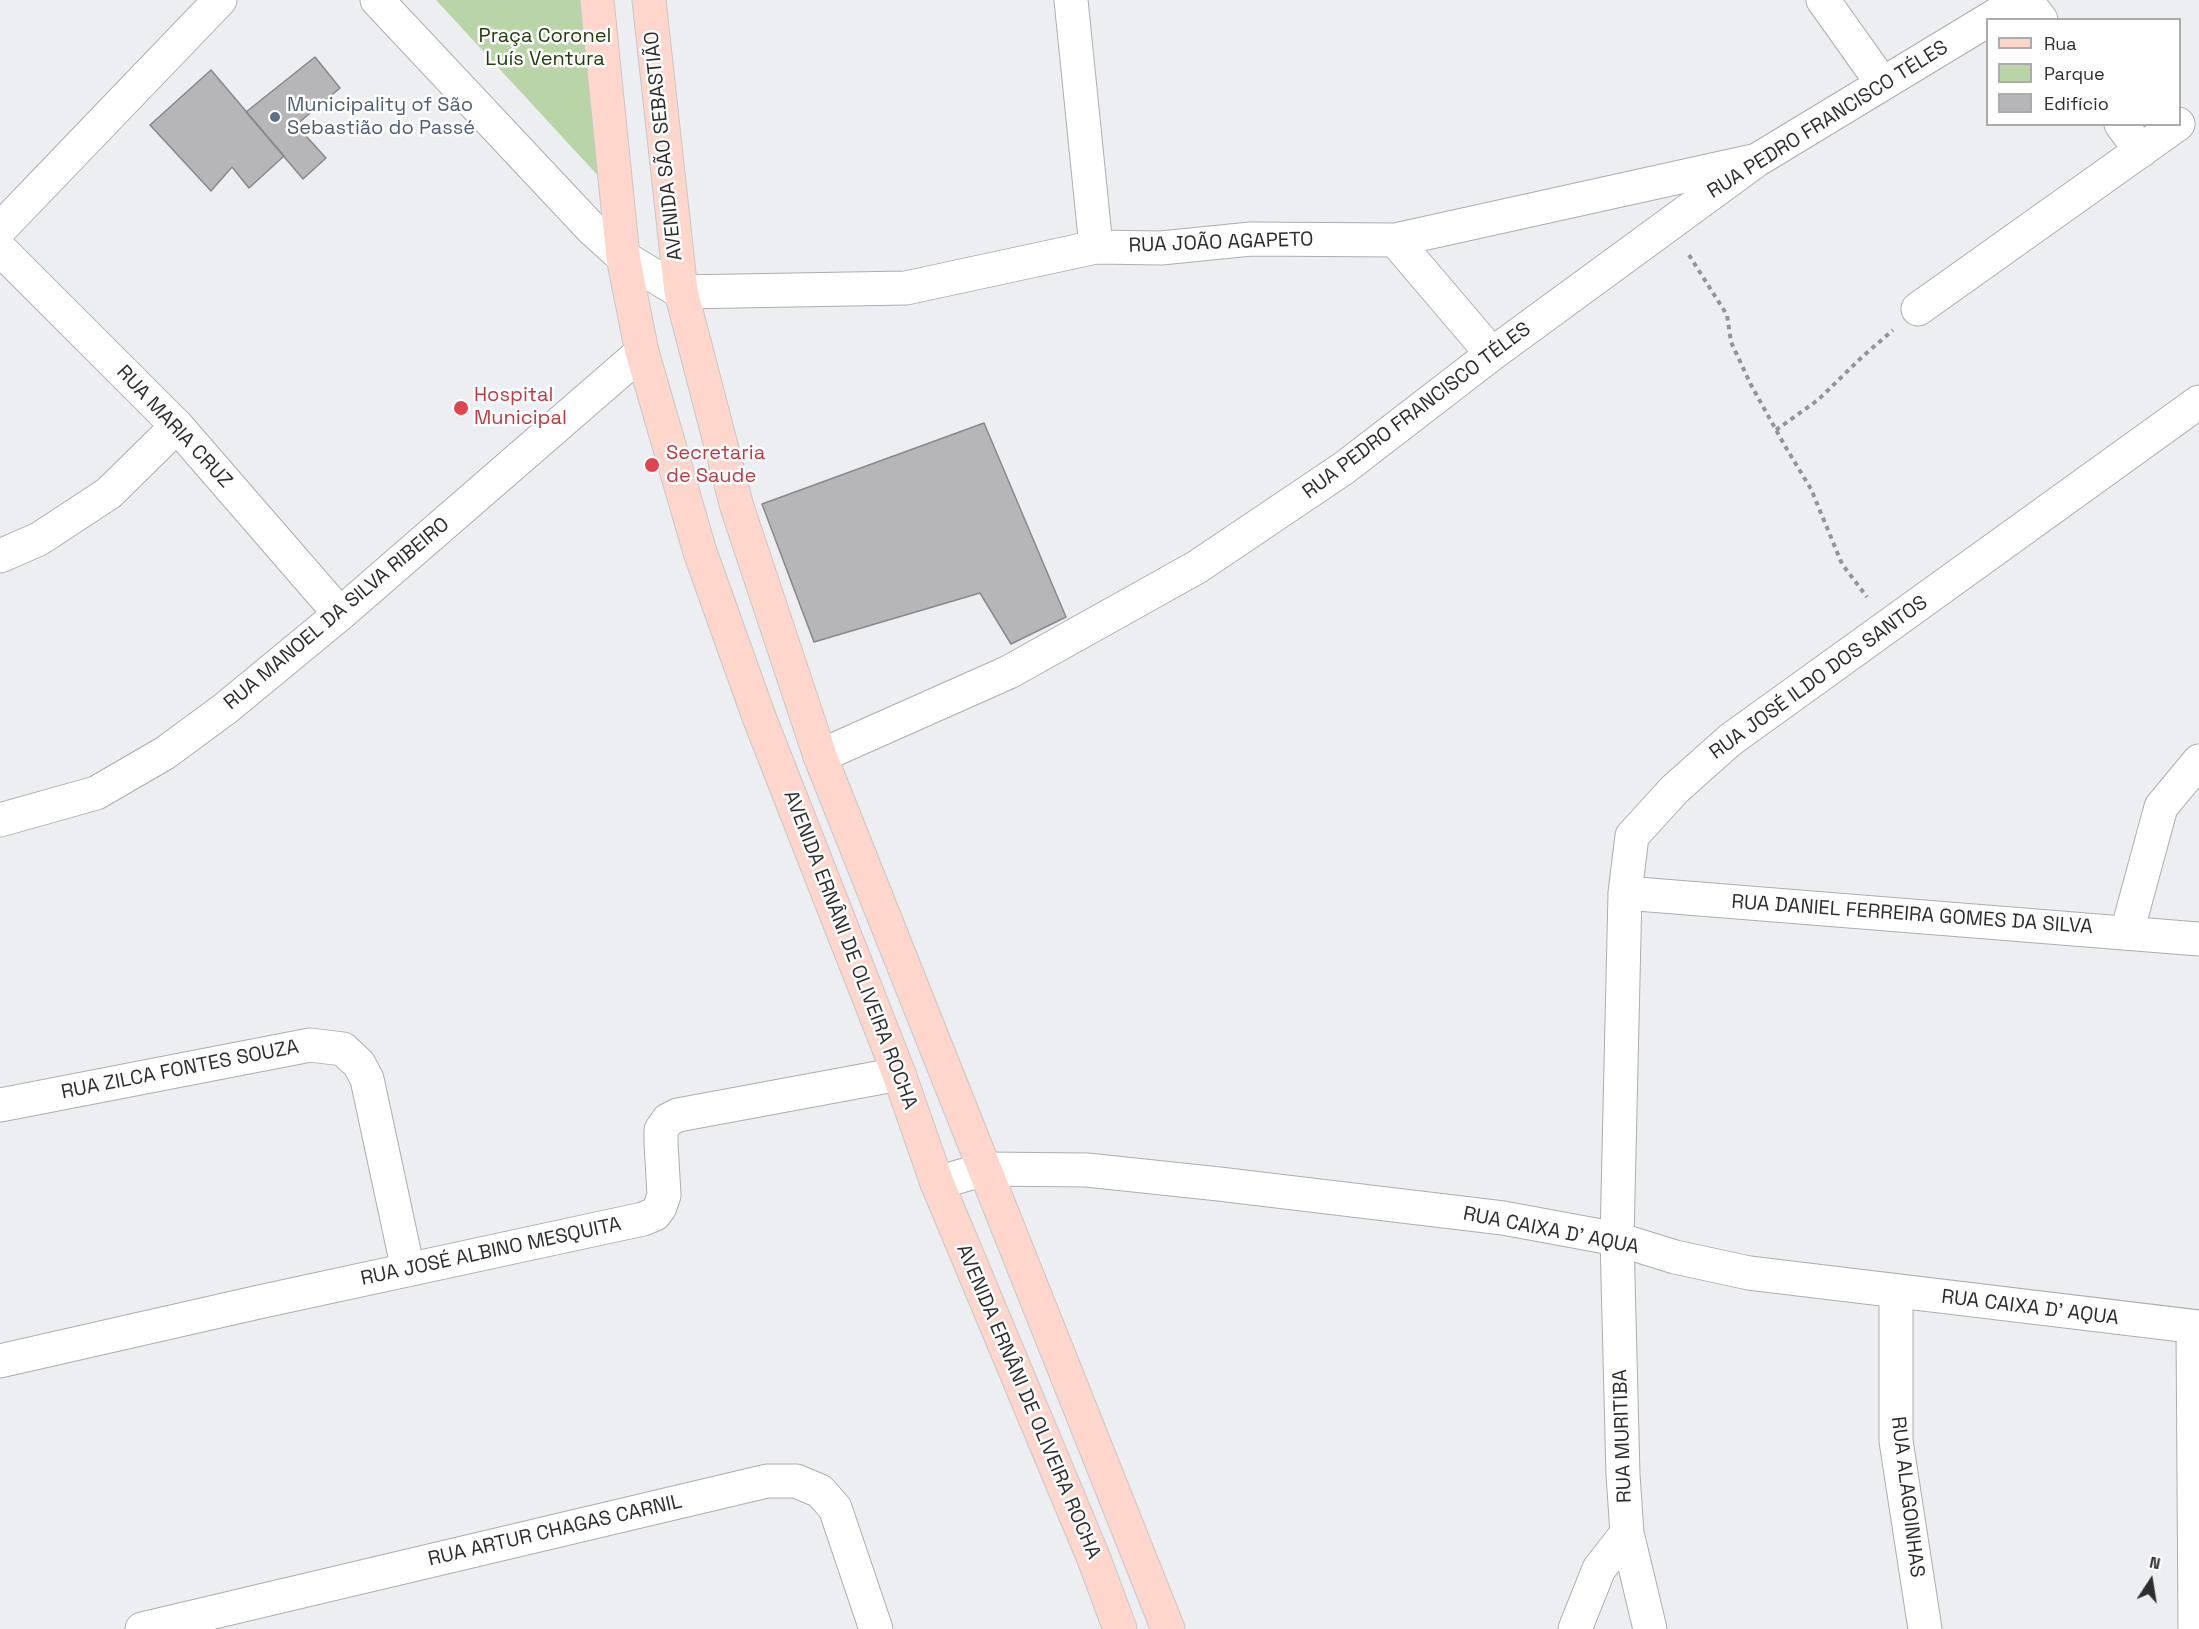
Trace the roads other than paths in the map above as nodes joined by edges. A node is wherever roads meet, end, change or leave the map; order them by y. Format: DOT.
graph roads {
  1 [pos="220,0"];
  2 [pos="377,0"];
  3 [pos="597,0"];
  4 [pos="649,0"];
  5 [pos="1071,0"];
  6 [pos="1823,0"];
  7 [pos="2021,0"];
  8 [pos="2026,0"];
  9 [pos="1991,18"];
  10 [pos="2040,18"];
  11 [pos="1986,21"];
  12 [pos="1882,83"];
  13 [pos="2199,110"];
  14 [pos="2181,123"];
  15 [pos="2122,126"];
  16 [pos="2176,126"];
  17 [pos="2140,151"];
  18 [pos="1757,160"];
  19 [pos="0,230"];
  20 [pos="1395,240"];
  21 [pos="1095,247"];
  22 [pos="0,249"];
  23 [pos="623,257"];
  24 [pos="681,292"];
  25 [pos="1918,309"];
  26 [pos="642,352"];
  27 [pos="1492,354"];
  28 [pos="2199,402"];
  29 [pos="177,426"];
  30 [pos="0,556"];
  31 [pos="340,614"];
  32 [pos="820,756"];
  33 [pos="2199,761"];
  34 [pos="0,820"];
  35 [pos="1625,893"];
  36 [pos="2127,932"];
  37 [pos="2199,939"];
  38 [pos="899,1074"];
  39 [pos="0,1105"];
  40 [pos="985,1169"];
  41 [pos="937,1183"];
  42 [pos="1617,1239"];
  43 [pos="408,1270"];
  44 [pos="1896,1292"];
  45 [pos="2196,1327"];
  46 [pos="0,1361"];
  47 [pos="1627,1533"];
  48 [pos="142,1629"];
  49 [pos="876,1629"];
  50 [pos="1120,1629"];
  51 [pos="1168,1629"];
  52 [pos="1575,1629"];
  53 [pos="1650,1629"];
  54 [pos="1925,1629"];
  55 [pos="2195,1629"];
  1 -- 19 [label="street"];
  2 -- 23 [label="street"];
  3 -- 23 [label="main road"];
  4 -- 24 [label="main road, AVENIDA SÃO SEBASTIÃO"];
  5 -- 21 [label="street"];
  6 -- 12 [label="street"];
  7 -- 9 [label="street, RUA PEDRO FRANCISCO TÉLES"];
  8 -- 10 [label="street"];
  11 -- 12 [label="street, RUA PEDRO FRANCISCO TÉLES"];
  12 -- 18 [label="street, RUA PEDRO FRANCISCO TÉLES"];
  13 -- 14 [label="street"];
  15 -- 17 [label="street"];
  16 -- 17 [label="street"];
  17 -- 25 [label="street"];
  18 -- 20 [label="street, RUA JOÃO AGAPETO"];
  18 -- 27 [label="street, RUA PEDRO FRANCISCO TÉLES"];
  20 -- 21 [label="street, RUA JOÃO AGAPETO"];
  20 -- 27 [label="street"];
  21 -- 24 [label="street, RUA JOÃO AGAPETO"];
  22 -- 29 [label="street, RUA MARIA CRUZ"];
  23 -- 24 [label="street"];
  23 -- 26 [label="main road, AVENIDA ERNÂNI DE OLIVEIRA ROCHA"];
  24 -- 32 [label="main road"];
  26 -- 31 [label="street, RUA MANOEL DA SILVA RIBEIRO"];
  26 -- 38 [label="main road, AVENIDA ERNÂNI DE OLIVEIRA ROCHA"];
  27 -- 32 [label="street, RUA PEDRO FRANCISCO TÉLES"];
  28 -- 35 [label="street, RUA JOSÉ ILDO DOS SANTOS"];
  29 -- 30 [label="street"];
  29 -- 31 [label="street, RUA MARIA CRUZ"];
  31 -- 34 [label="street, RUA MANOEL DA SILVA RIBEIRO"];
  32 -- 40 [label="main road"];
  33 -- 36 [label="street"];
  35 -- 36 [label="street, RUA DANIEL FERREIRA GOMES DA SILVA"];
  35 -- 42 [label="street, RUA JOSÉ ILDO DOS SANTOS"];
  36 -- 37 [label="street, RUA DANIEL FERREIRA GOMES DA SILVA"];
  38 -- 41 [label="main road, AVENIDA ERNÂNI DE OLIVEIRA ROCHA"];
  38 -- 43 [label="street, RUA JOSÉ ALBINO MESQUITA"];
  39 -- 43 [label="street, RUA ZILCA FONTES SOUZA"];
  40 -- 41 [label="street, RUA CAIXA D' AQUA"];
  40 -- 42 [label="street, RUA CAIXA D' AQUA"];
  40 -- 51 [label="main road"];
  41 -- 50 [label="main road, AVENIDA ERNÂNI DE OLIVEIRA ROCHA"];
  42 -- 44 [label="street, RUA CAIXA D' AQUA"];
  42 -- 47 [label="street, RUA MURITIBA"];
  43 -- 46 [label="street, RUA JOSÉ ALBINO MESQUITA"];
  44 -- 45 [label="street, RUA CAIXA D' AQUA"];
  44 -- 54 [label="street, RUA ALAGOINHAS"];
  45 -- 55 [label="street"];
  47 -- 52 [label="street"];
  47 -- 53 [label="street, RUA MURITIBA"];
  48 -- 49 [label="street, RUA ARTUR CHAGAS CARNIL"];
}
